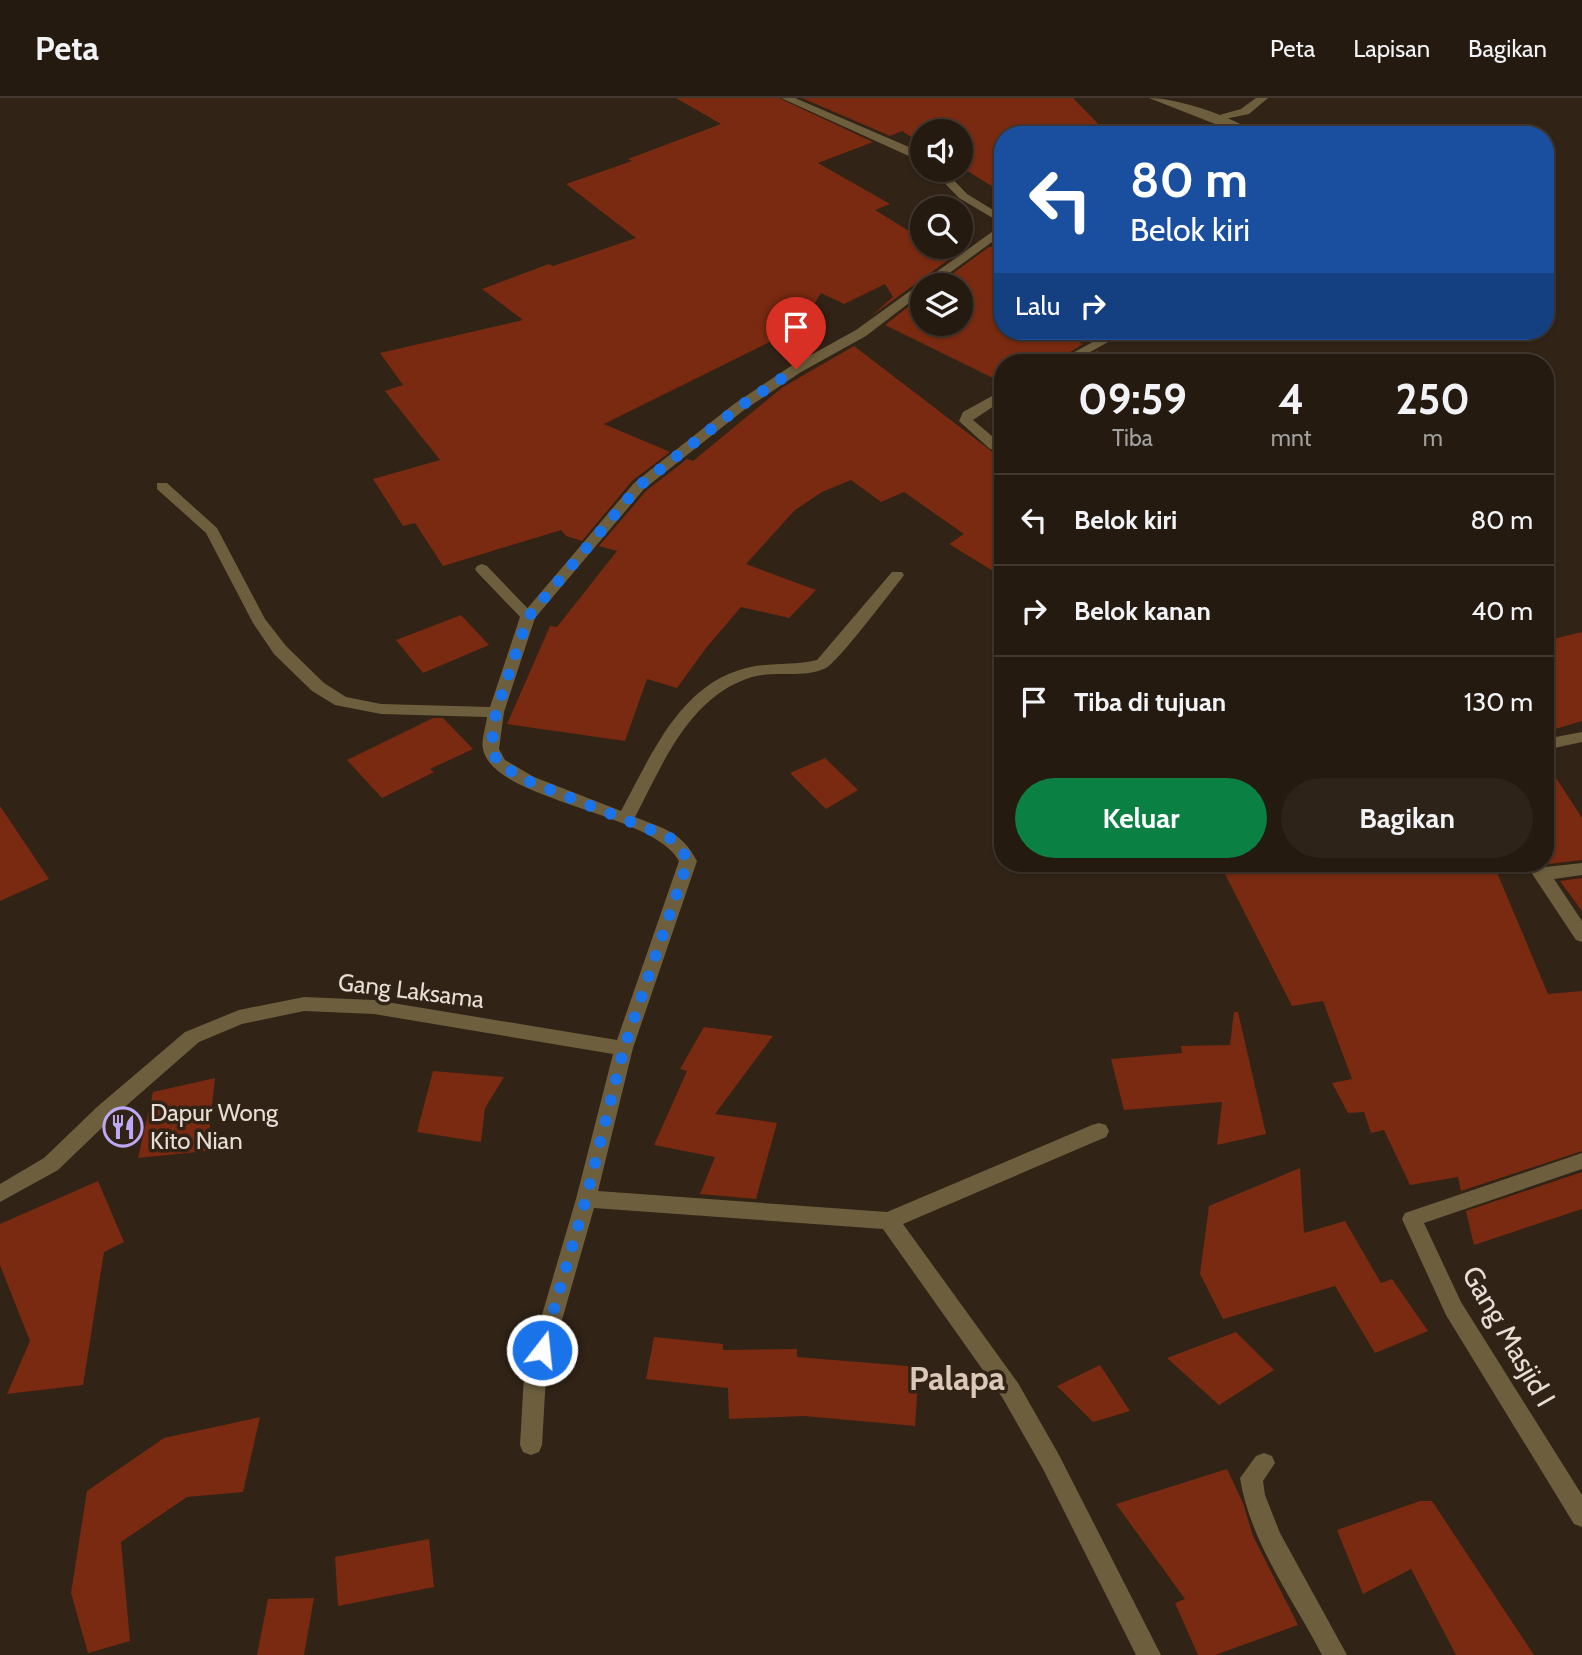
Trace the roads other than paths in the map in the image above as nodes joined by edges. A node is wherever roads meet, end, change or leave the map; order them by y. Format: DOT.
graph roads {
  1 [pos="786,98"];
  2 [pos="1154,98"];
  3 [pos="1264,98"];
  4 [pos="1170,101"];
  5 [pos="1215,118"];
  6 [pos="1233,126"];
  7 [pos="910,152"];
  8 [pos="950,182"];
  9 [pos="994,215"];
  10 [pos="994,235"];
  11 [pos="942,273"];
  12 [pos="910,296"];
  13 [pos="1105,340"];
  14 [pos="1078,354"];
  15 [pos="994,399"];
  16 [pos="994,445"];
  17 [pos="162,486"];
  18 [pos="482,569"];
  19 [pos="897,575"];
  20 [pos="528,617"];
  21 [pos="496,712"];
  22 [pos="1582,737"];
  23 [pos="1554,743"];
  24 [pos="625,819"];
  25 [pos="1554,868"];
  26 [pos="1582,869"];
  27 [pos="1540,872"];
  28 [pos="1582,935"];
  29 [pos="624,1048"];
  30 [pos="1098,1131"];
  31 [pos="1582,1161"];
  32 [pos="0,1194"];
  33 [pos="586,1199"];
  34 [pos="889,1221"];
  35 [pos="531,1446"];
  36 [pos="1264,1463"];
  37 [pos="1582,1516"];
  38 [pos="1149,1655"];
  39 [pos="1335,1655"];
  1 -- 7 [label="street"];
  2 -- 4 [label="street"];
  3 -- 5 [label="street"];
  4 -- 5 [label="street"];
  5 -- 6 [label="street"];
  8 -- 9 [label="street"];
  10 -- 11 [label="street"];
  12 -- 20 [label="street"];
  13 -- 14 [label="street"];
  15 -- 16 [label="street"];
  17 -- 21 [label="street"];
  18 -- 20 [label="street"];
  19 -- 24 [label="street"];
  20 -- 21 [label="street"];
  21 -- 24 [label="street"];
  22 -- 23 [label="street"];
  24 -- 29 [label="street"];
  25 -- 26 [label="street"];
  27 -- 28 [label="street"];
  29 -- 32 [label="street, Gang Laksama"];
  29 -- 33 [label="street"];
  30 -- 34 [label="street"];
  31 -- 37 [label="street, Gang Masjid I"];
  33 -- 34 [label="street"];
  33 -- 35 [label="street"];
  34 -- 38 [label="street"];
  36 -- 39 [label="street"];
}
